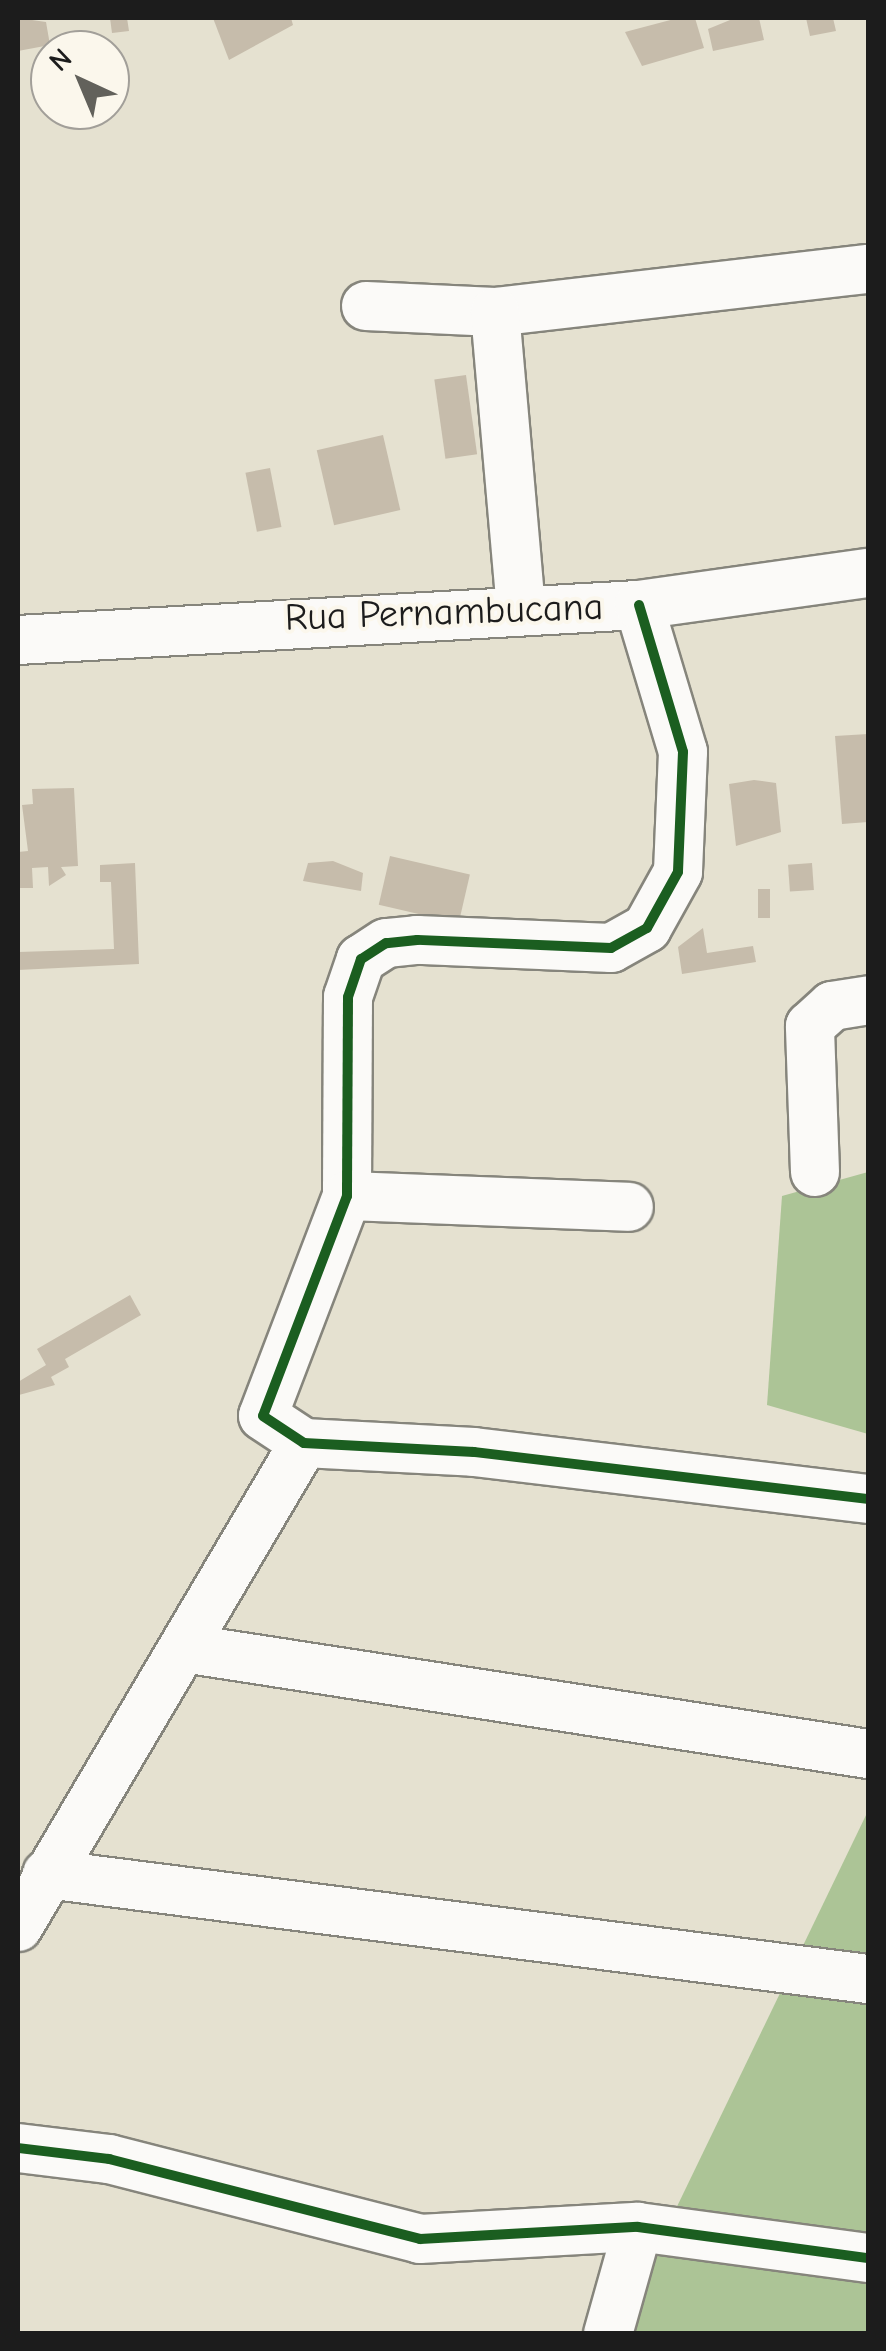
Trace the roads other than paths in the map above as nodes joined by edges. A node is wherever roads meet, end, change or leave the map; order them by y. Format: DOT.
graph roads {
  1 [pos="868,269"];
  2 [pos="366,306"];
  3 [pos="495,312"];
  4 [pos="868,574"];
  5 [pos="639,605"];
  6 [pos="521,610"];
  7 [pos="18,640"];
  8 [pos="868,1000"];
  9 [pos="815,1172"];
  10 [pos="347,1196"];
  11 [pos="629,1207"];
  12 [pos="304,1443"];
  13 [pos="868,1499"];
  14 [pos="190,1648"];
  15 [pos="868,1754"];
  16 [pos="47,1874"];
  17 [pos="18,1926"];
  18 [pos="868,1979"];
  19 [pos="18,2148"];
  20 [pos="638,2227"];
  21 [pos="868,2258"];
  22 [pos="608,2334"];
  1 -- 3 [label="street"];
  2 -- 3 [label="street"];
  3 -- 6 [label="street"];
  4 -- 5 [label="street, Rua Pernambucana"];
  5 -- 6 [label="street, Rua Pernambucana"];
  5 -- 10 [label="street"];
  6 -- 7 [label="street, Rua Pernambucana"];
  8 -- 9 [label="street"];
  10 -- 11 [label="street"];
  10 -- 12 [label="street"];
  12 -- 13 [label="street"];
  12 -- 14 [label="street"];
  14 -- 15 [label="street"];
  14 -- 16 [label="street"];
  16 -- 17 [label="street"];
  16 -- 18 [label="street"];
  19 -- 20 [label="street"];
  20 -- 21 [label="street"];
  20 -- 22 [label="street"];
}
